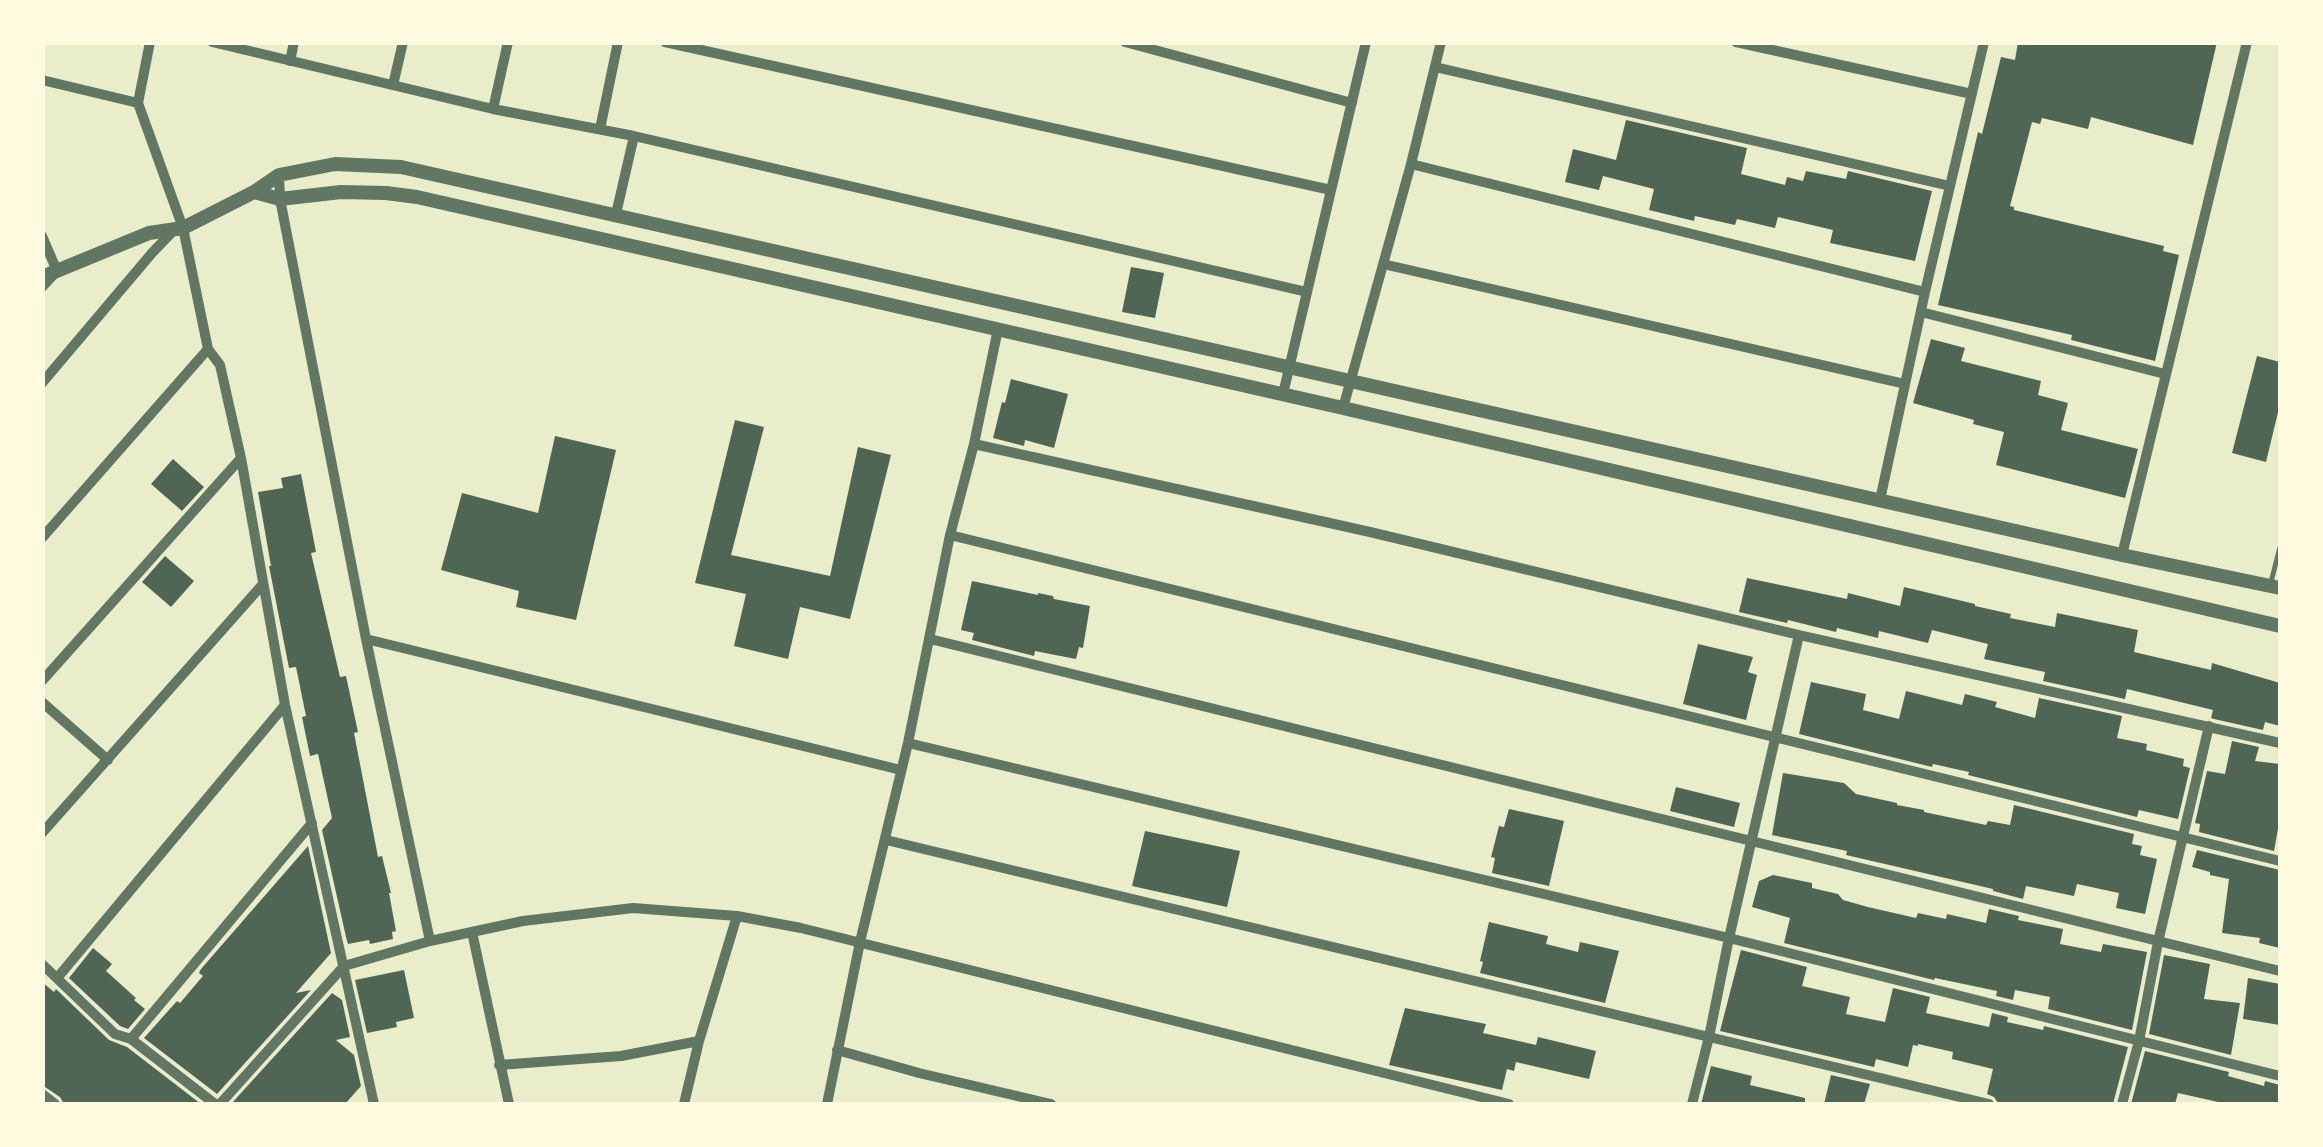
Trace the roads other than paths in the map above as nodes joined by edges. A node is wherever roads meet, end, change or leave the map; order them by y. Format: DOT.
graph roads {
  1 [pos="150,42"];
  2 [pos="212,42"];
  3 [pos="294,42"];
  4 [pos="403,42"];
  5 [pos="508,42"];
  6 [pos="618,42"];
  7 [pos="665,42"];
  8 [pos="1125,42"];
  9 [pos="1366,42"];
  10 [pos="1441,42"];
  11 [pos="1736,42"];
  12 [pos="1984,42"];
  13 [pos="2247,42"];
  14 [pos="1162,47"];
  15 [pos="290,61"];
  16 [pos="1435,67"];
  17 [pos="42,80"];
  18 [pos="394,85"];
  19 [pos="1972,94"];
  20 [pos="138,103"];
  21 [pos="1352,103"];
  22 [pos="494,109"];
  23 [pos="600,129"];
  24 [pos="634,136"];
  25 [pos="1411,164"];
  26 [pos="279,175"];
  27 [pos="1950,186"];
  28 [pos="1331,190"];
  29 [pos="254,192"];
  30 [pos="280,200"];
  31 [pos="616,214"];
  32 [pos="180,228"];
  33 [pos="42,236"];
  34 [pos="1383,264"];
  35 [pos="58,271"];
  36 [pos="42,277"];
  37 [pos="42,288"];
  38 [pos="1307,292"];
  39 [pos="1925,292"];
  40 [pos="1921,312"];
  41 [pos="998,329"];
  42 [pos="208,350"];
  43 [pos="1290,366"];
  44 [pos="2165,374"];
  45 [pos="1350,380"];
  46 [pos="42,383"];
  47 [pos="1905,384"];
  48 [pos="1283,394"];
  49 [pos="1343,408"];
  50 [pos="974,444"];
  51 [pos="241,458"];
  52 [pos="1880,500"];
  53 [pos="950,535"];
  54 [pos="42,538"];
  55 [pos="2280,547"];
  56 [pos="2122,555"];
  57 [pos="262,584"];
  58 [pos="2275,587"];
  59 [pos="2280,626"];
  60 [pos="1799,635"];
  61 [pos="366,639"];
  62 [pos="930,639"];
  63 [pos="42,681"];
  64 [pos="42,702"];
  65 [pos="285,705"];
  66 [pos="2209,726"];
  67 [pos="1775,738"];
  68 [pos="908,742"];
  69 [pos="2280,742"];
  70 [pos="108,760"];
  71 [pos="902,770"];
  72 [pos="312,823"];
  73 [pos="42,833"];
  74 [pos="2182,836"];
  75 [pos="1752,839"];
  76 [pos="886,840"];
  77 [pos="2280,861"];
  78 [pos="737,916"];
  79 [pos="472,932"];
  80 [pos="1729,938"];
  81 [pos="430,941"];
  82 [pos="860,942"];
  83 [pos="2158,942"];
  84 [pos="42,964"];
  85 [pos="344,966"];
  86 [pos="2280,970"];
  87 [pos="58,977"];
  88 [pos="1709,1038"];
  89 [pos="131,1039"];
  90 [pos="2139,1040"];
  91 [pos="699,1041"];
  92 [pos="837,1050"];
  93 [pos="499,1065"];
  94 [pos="2280,1076"];
  95 [pos="42,1094"];
  96 [pos="371,1102"];
  97 [pos="55,1104"];
  98 [pos="218,1104"];
  99 [pos="509,1104"];
  100 [pos="684,1104"];
  101 [pos="828,1104"];
  102 [pos="1051,1104"];
  103 [pos="1510,1104"];
  104 [pos="1692,1104"];
  105 [pos="1990,1104"];
  106 [pos="2122,1104"];
  1 -- 20 [label="street"];
  2 -- 15 [label="street"];
  3 -- 15 [label="street"];
  4 -- 18 [label="street"];
  5 -- 22 [label="street"];
  6 -- 23 [label="street"];
  7 -- 28 [label="street"];
  8 -- 14 [label="street"];
  9 -- 21 [label="street"];
  10 -- 16 [label="street"];
  11 -- 19 [label="street"];
  12 -- 19 [label="street"];
  13 -- 44 [label="street"];
  14 -- 21 [label="street"];
  15 -- 18 [label="street"];
  16 -- 25 [label="street"];
  16 -- 27 [label="street"];
  17 -- 20 [label="street"];
  18 -- 22 [label="street"];
  19 -- 27 [label="street"];
  20 -- 32 [label="street"];
  21 -- 28 [label="street"];
  22 -- 23 [label="street"];
  23 -- 24 [label="street"];
  24 -- 31 [label="street"];
  24 -- 38 [label="street"];
  25 -- 34 [label="street"];
  25 -- 39 [label="street"];
  26 -- 29 [label="street"];
  26 -- 30 [label="street"];
  26 -- 31 [label="street"];
  27 -- 39 [label="street"];
  28 -- 38 [label="street"];
  29 -- 30 [label="street"];
  29 -- 32 [label="street"];
  30 -- 41 [label="street"];
  30 -- 61 [label="street"];
  31 -- 43 [label="street"];
  32 -- 35 [label="street"];
  32 -- 42 [label="street"];
  32 -- 46 [label="street"];
  33 -- 35 [label="street"];
  34 -- 45 [label="street"];
  34 -- 47 [label="street"];
  35 -- 36 [label="street"];
  35 -- 37 [label="street"];
  38 -- 43 [label="street"];
  39 -- 40 [label="street"];
  40 -- 44 [label="street"];
  40 -- 47 [label="street"];
  41 -- 48 [label="street"];
  41 -- 50 [label="street"];
  42 -- 51 [label="street"];
  42 -- 54 [label="street"];
  43 -- 45 [label="street"];
  43 -- 48 [label="street"];
  44 -- 56 [label="street"];
  45 -- 49 [label="street"];
  45 -- 52 [label="street"];
  47 -- 52 [label="street"];
  48 -- 49 [label="street"];
  49 -- 59 [label="street"];
  50 -- 53 [label="street"];
  50 -- 60 [label="street"];
  51 -- 57 [label="street"];
  51 -- 63 [label="street"];
  52 -- 56 [label="street"];
  53 -- 62 [label="street"];
  53 -- 67 [label="street"];
  55 -- 58 [label="lane"];
  56 -- 58 [label="street"];
  57 -- 65 [label="street"];
  57 -- 70 [label="street"];
  60 -- 66 [label="street"];
  60 -- 67 [label="street"];
  61 -- 71 [label="street"];
  61 -- 81 [label="street"];
  62 -- 68 [label="street"];
  62 -- 75 [label="street"];
  64 -- 70 [label="street"];
  65 -- 72 [label="street"];
  65 -- 87 [label="street"];
  66 -- 69 [label="street"];
  66 -- 74 [label="street"];
  67 -- 74 [label="street"];
  67 -- 75 [label="street"];
  68 -- 71 [label="street"];
  68 -- 80 [label="street"];
  70 -- 73 [label="street"];
  71 -- 76 [label="street"];
  72 -- 85 [label="street"];
  72 -- 89 [label="street"];
  74 -- 77 [label="street"];
  74 -- 83 [label="street"];
  75 -- 80 [label="street"];
  75 -- 83 [label="street"];
  76 -- 82 [label="street"];
  76 -- 88 [label="street"];
  78 -- 79 [label="street"];
  78 -- 82 [label="street"];
  78 -- 91 [label="street"];
  79 -- 81 [label="street"];
  79 -- 93 [label="street"];
  80 -- 88 [label="street"];
  80 -- 90 [label="street"];
  81 -- 85 [label="street"];
  82 -- 92 [label="street"];
  82 -- 103 [label="street"];
  83 -- 86 [label="street"];
  83 -- 90 [label="street"];
  84 -- 87 [label="street"];
  85 -- 96 [label="street"];
  85 -- 98 [label="street"];
  87 -- 89 [label="street"];
  88 -- 104 [label="street"];
  88 -- 105 [label="street"];
  89 -- 98 [label="street"];
  90 -- 94 [label="street"];
  90 -- 106 [label="street"];
  91 -- 93 [label="street"];
  91 -- 100 [label="street"];
  92 -- 101 [label="street"];
  92 -- 102 [label="street"];
  93 -- 99 [label="street"];
  95 -- 97 [label="street"];
}
